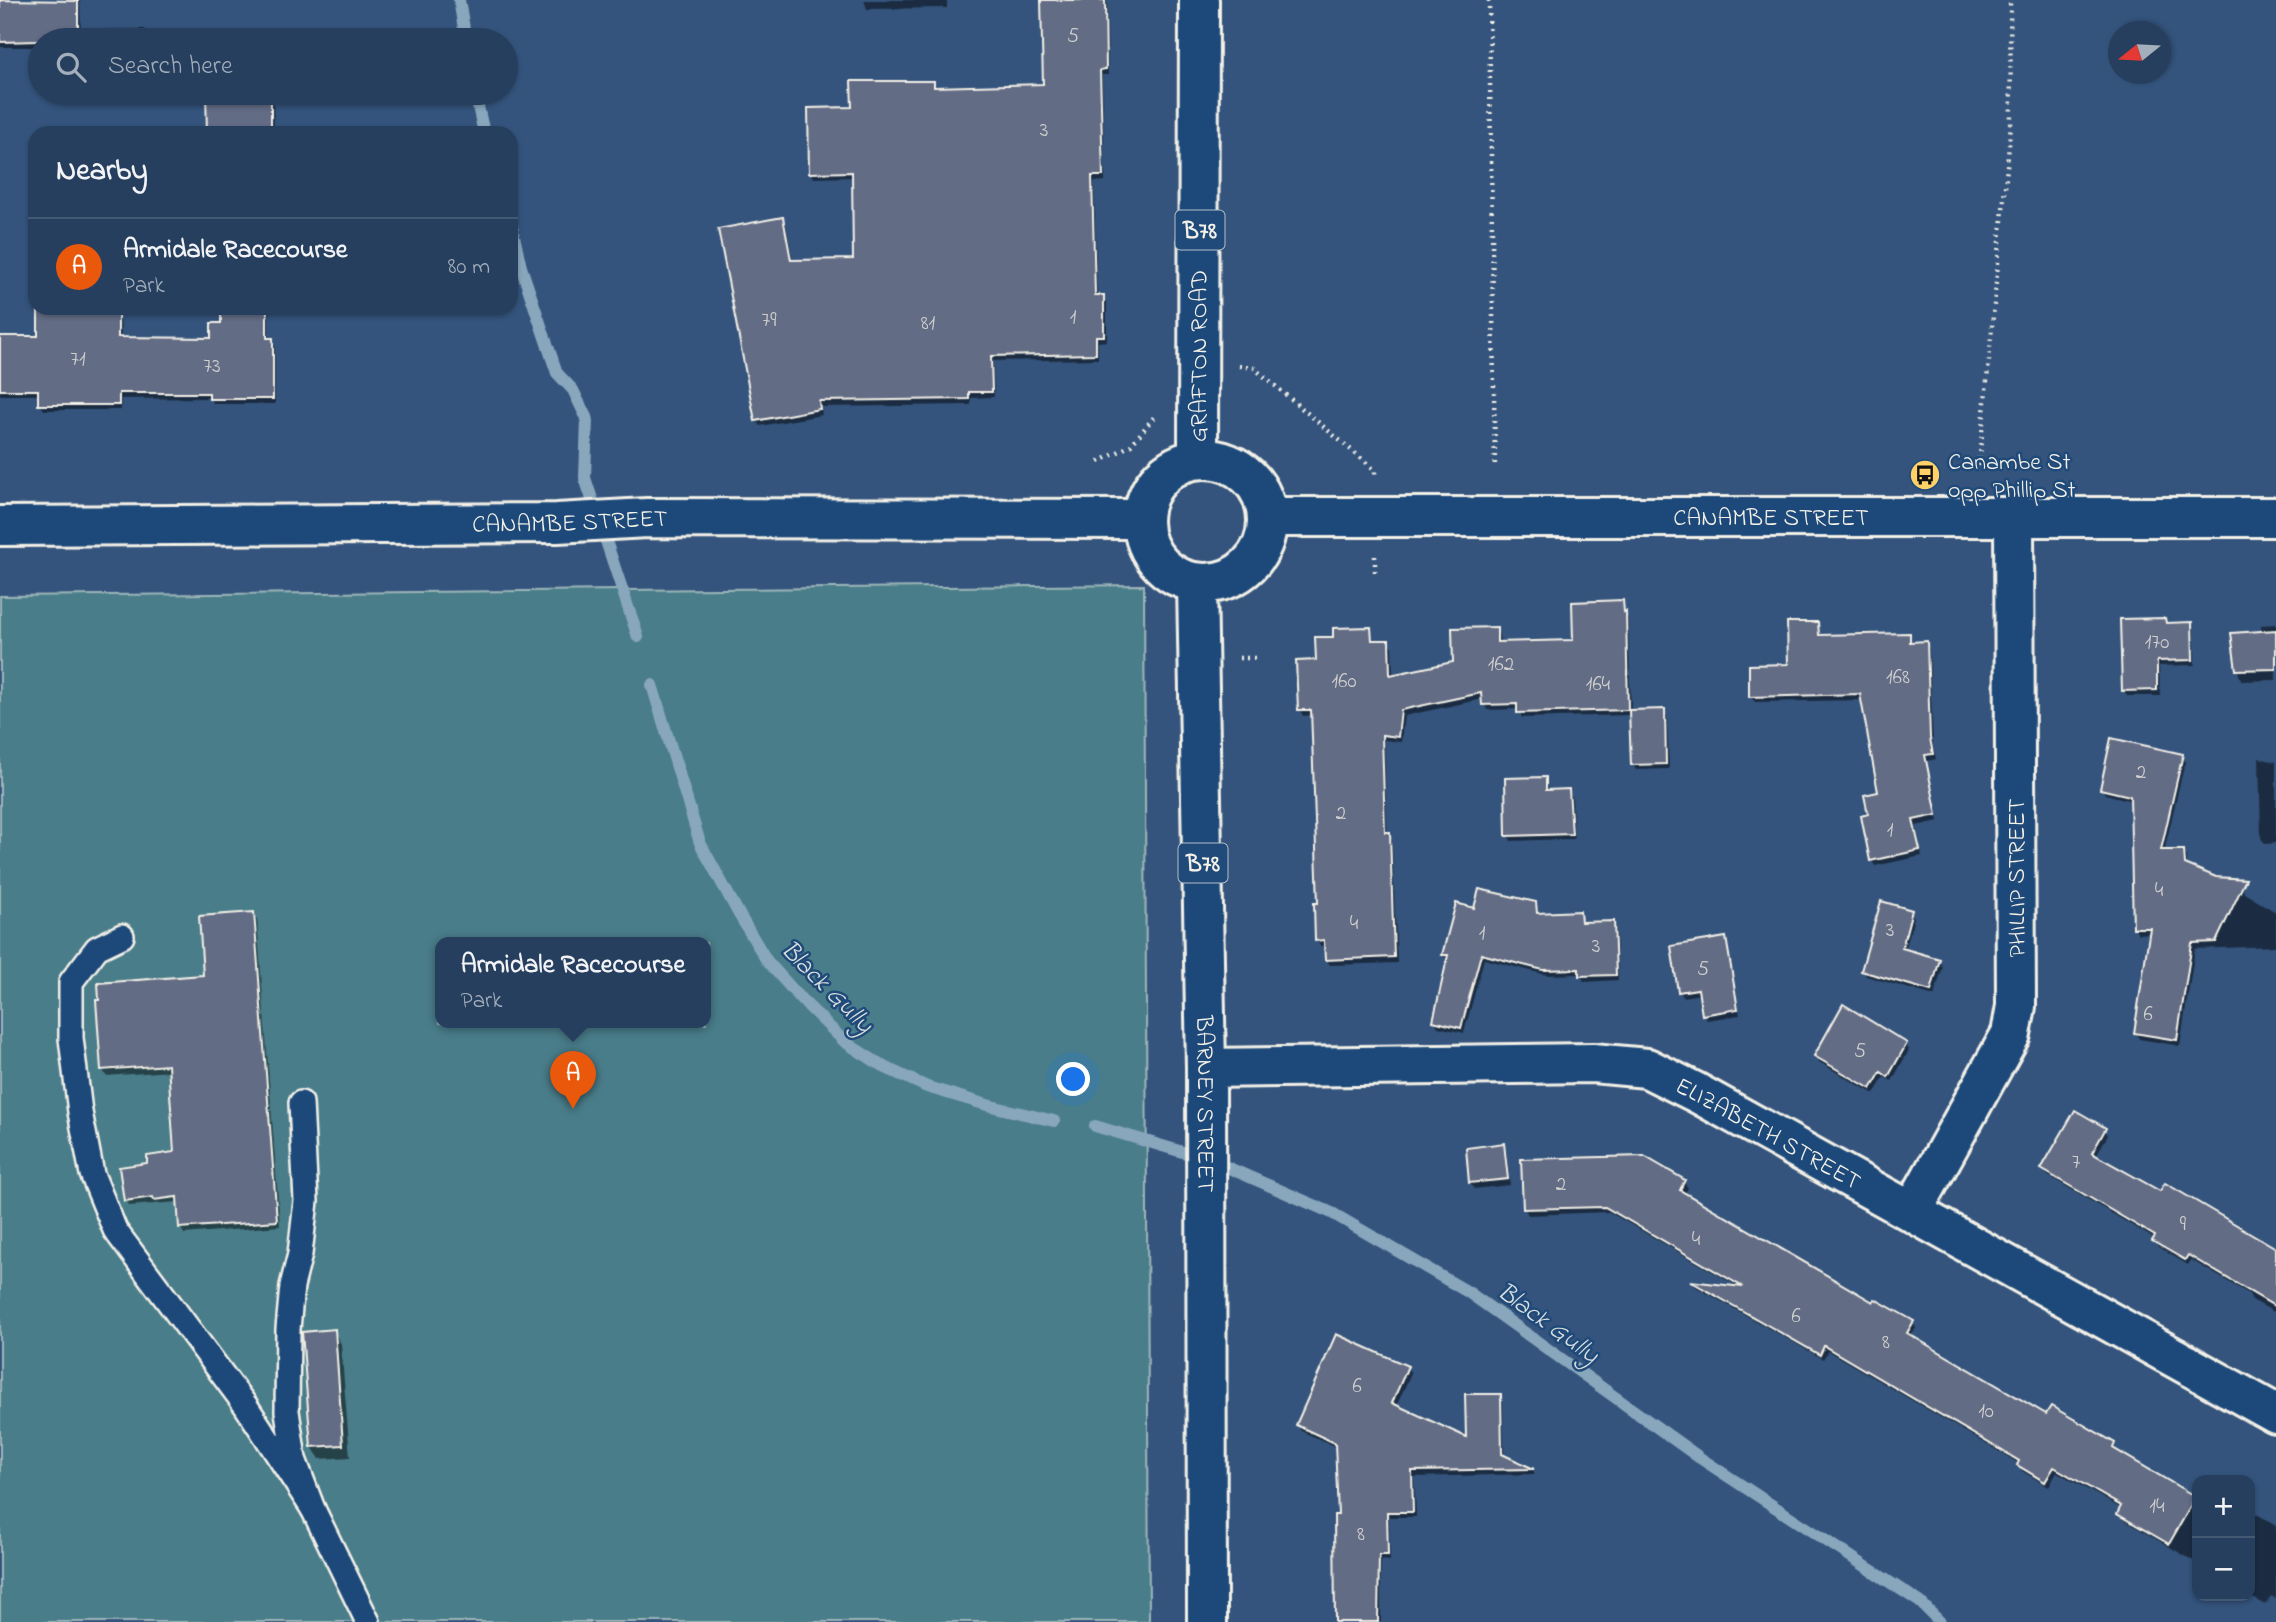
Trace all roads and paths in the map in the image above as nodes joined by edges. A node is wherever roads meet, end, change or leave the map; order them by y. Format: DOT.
graph roads {
  1 [pos="1199,0"];
  2 [pos="1489,0"];
  3 [pos="2010,0"];
  4 [pos="1237,366"];
  5 [pos="1155,404"];
  6 [pos="1198,459"];
  7 [pos="1099,462"];
  8 [pos="1979,466"];
  9 [pos="1495,469"];
  10 [pos="1375,483"];
  11 [pos="1267,517"];
  12 [pos="2276,517"];
  13 [pos="2014,518"];
  14 [pos="1142,519"];
  15 [pos="0,526"];
  16 [pos="1375,558"];
  17 [pos="1375,572"];
  18 [pos="1197,584"];
  19 [pos="1244,658"];
  20 [pos="1259,658"];
  21 [pos="122,936"];
  22 [pos="1206,1068"];
  23 [pos="301,1103"];
  24 [pos="1912,1212"];
  25 [pos="2276,1414"];
  26 [pos="313,1509"];
  27 [pos="368,1622"];
  28 [pos="1206,1622"];
  1 -- 6 [label="street, GRAFTON ROAD / B78"];
  2 -- 9 [label="path"];
  3 -- 8 [label="path"];
  4 -- 10 [label="path"];
  5 -- 7 [label="path"];
  6 -- 11 [label="street"];
  6 -- 14 [label="street"];
  11 -- 13 [label="street, CANAMBE STREET"];
  11 -- 18 [label="street"];
  12 -- 13 [label="street, CANAMBE STREET"];
  13 -- 24 [label="street, PHILLIP STREET"];
  14 -- 15 [label="street, CANAMBE STREET"];
  14 -- 18 [label="street"];
  16 -- 17 [label="path"];
  18 -- 22 [label="street, BARNEY STREET / B78"];
  19 -- 20 [label="path"];
  21 -- 26 [label="lane"];
  22 -- 24 [label="street, ELIZABETH STREET"];
  22 -- 28 [label="street, BARNEY STREET / B78"];
  23 -- 26 [label="lane"];
  24 -- 25 [label="street, ELIZABETH STREET"];
  26 -- 27 [label="lane"];
}
